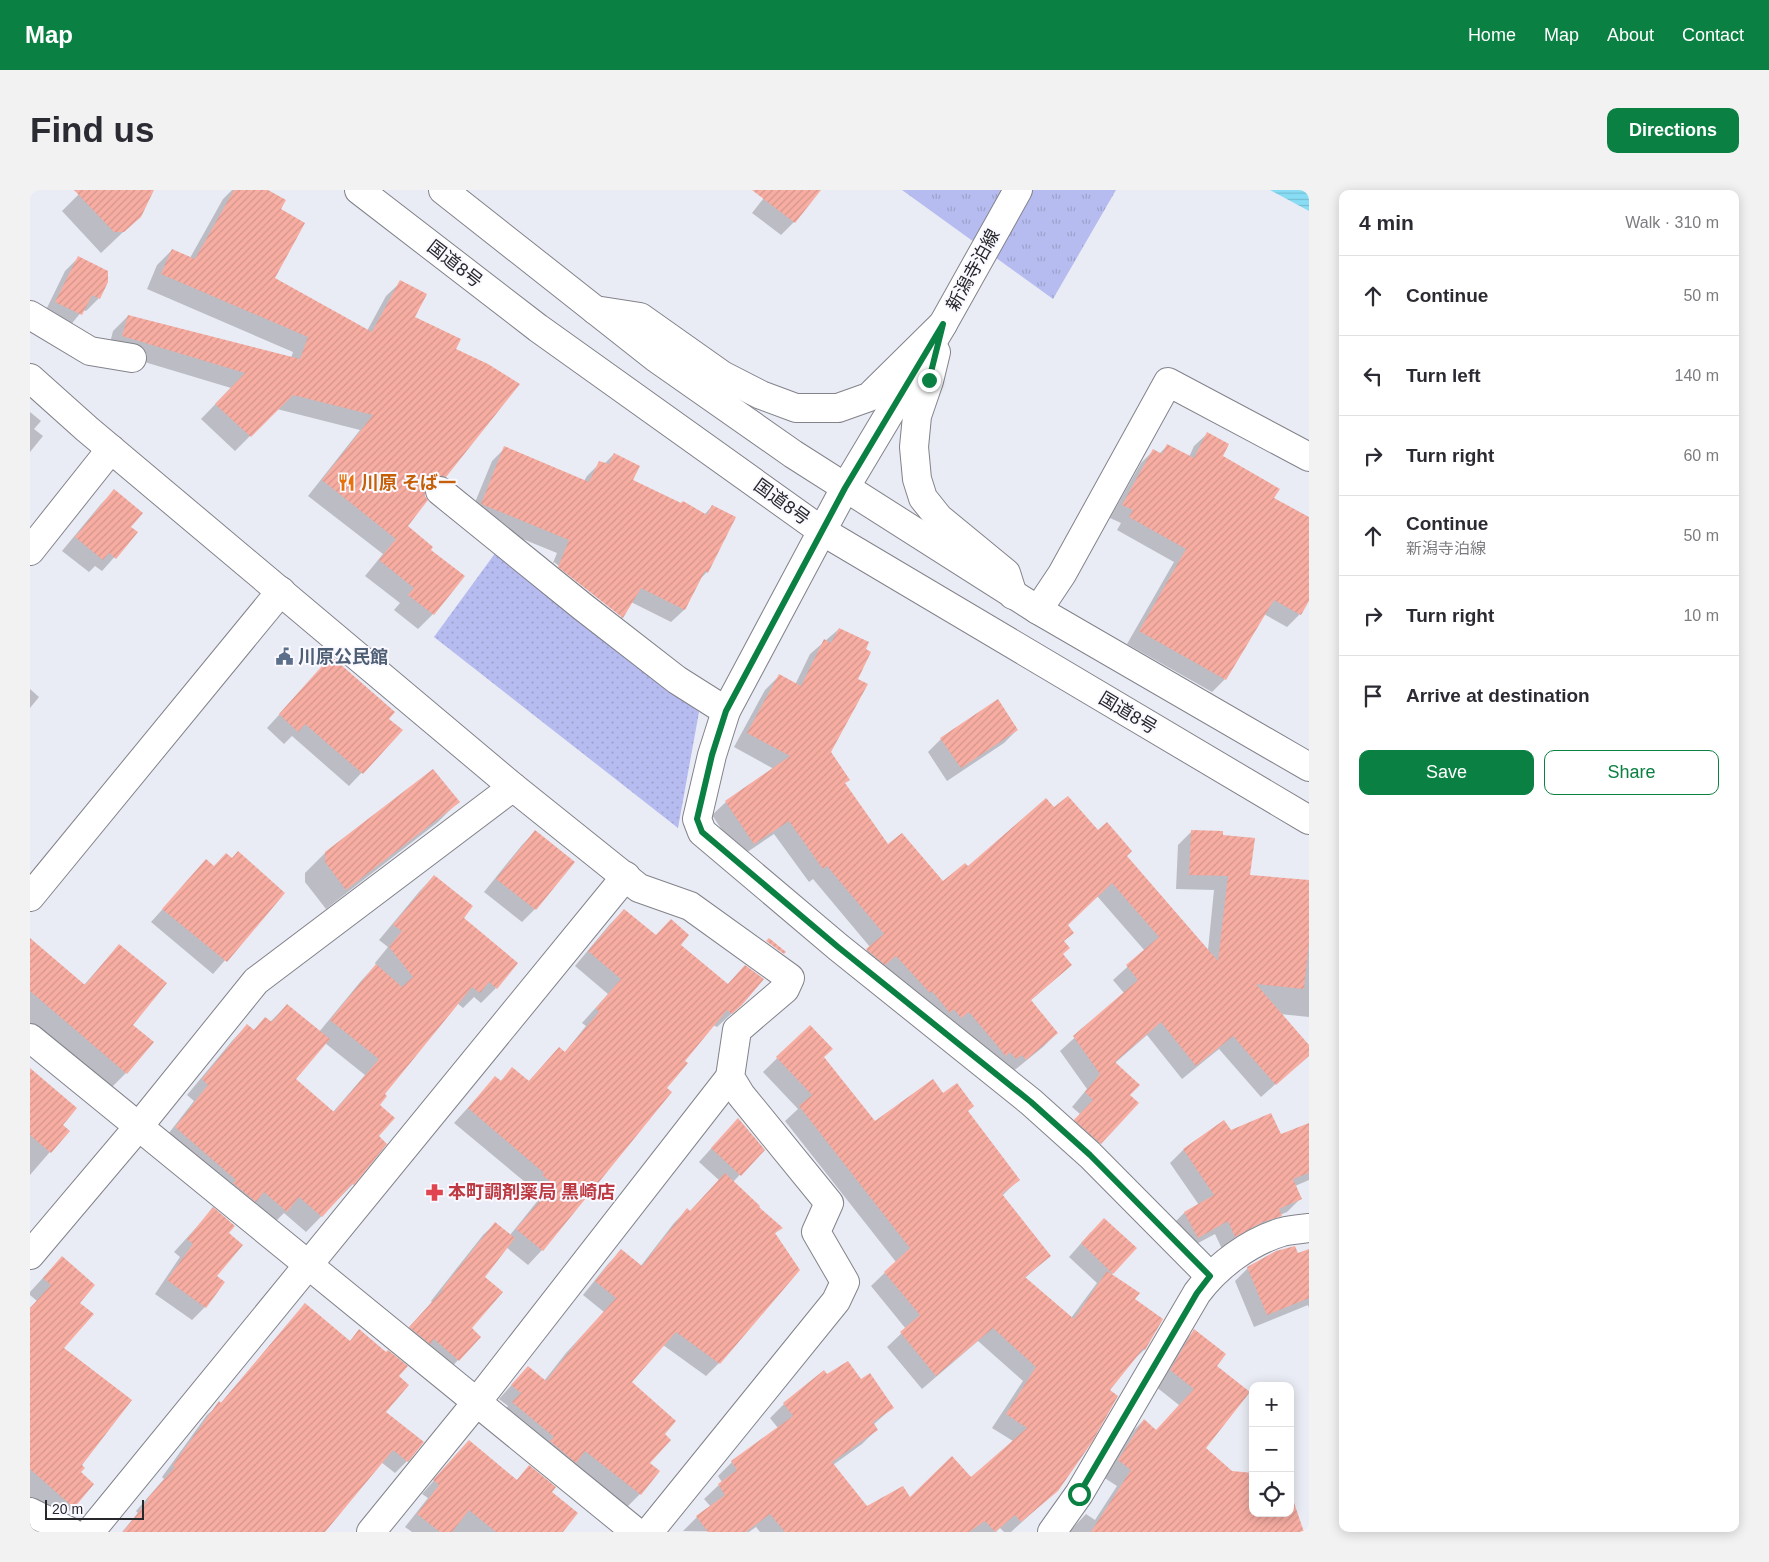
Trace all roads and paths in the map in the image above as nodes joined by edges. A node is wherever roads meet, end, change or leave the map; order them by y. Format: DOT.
graph roads {
  1 [pos="359,190"];
  2 [pos="443,190"];
  3 [pos="1018,190"];
  4 [pos="595,310"];
  5 [pos="30,316"];
  6 [pos="943,324"];
  7 [pos="132,358"];
  8 [pos="30,378"];
  9 [pos="111,449"];
  10 [pos="1309,457"];
  11 [pos="845,488"];
  12 [pos="440,491"];
  13 [pos="822,531"];
  14 [pos="30,551"];
  15 [pos="281,591"];
  16 [pos="1013,594"];
  17 [pos="1038,610"];
  18 [pos="726,711"];
  19 [pos="1309,767"];
  20 [pos="513,787"];
  21 [pos="1309,820"];
  22 [pos="626,876"];
  23 [pos="30,897"];
  24 [pos="30,1038"];
  25 [pos="730,1077"];
  26 [pos="139,1126"];
  27 [pos="1309,1228"];
  28 [pos="30,1256"];
  29 [pos="309,1265"];
  30 [pos="1210,1276"];
  31 [pos="476,1403"];
  32 [pos="30,1512"];
  33 [pos="71,1532"];
  34 [pos="90,1532"];
  35 [pos="371,1532"];
  36 [pos="636,1532"];
  37 [pos="649,1532"];
  38 [pos="1052,1532"];
  1 -- 13 [label="main road, 国道8号"];
  2 -- 4 [label="main road"];
  3 -- 6 [label="main road, 新潟寺泊線"];
  4 -- 6 [label="main road"];
  4 -- 11 [label="main road"];
  5 -- 7 [label="main road"];
  6 -- 11 [label="main road, 新潟寺泊線"];
  6 -- 16 [label="main road"];
  8 -- 9 [label="main road"];
  9 -- 14 [label="main road"];
  9 -- 15 [label="main road"];
  10 -- 17 [label="main road"];
  11 -- 13 [label="main road, 新潟寺泊線"];
  11 -- 16 [label="main road"];
  12 -- 18 [label="main road"];
  13 -- 18 [label="main road, 新潟寺泊線"];
  13 -- 21 [label="main road, 国道8号"];
  15 -- 20 [label="main road"];
  15 -- 23 [label="main road"];
  16 -- 17 [label="main road"];
  17 -- 19 [label="main road"];
  18 -- 30 [label="main road, 新潟寺泊線"];
  20 -- 22 [label="main road"];
  20 -- 26 [label="main road"];
  22 -- 25 [label="main road"];
  22 -- 29 [label="main road"];
  24 -- 26 [label="main road"];
  25 -- 31 [label="main road"];
  25 -- 37 [label="main road"];
  26 -- 28 [label="main road"];
  26 -- 29 [label="main road"];
  27 -- 30 [label="main road"];
  29 -- 31 [label="main road"];
  29 -- 34 [label="main road"];
  30 -- 38 [label="main road"];
  31 -- 35 [label="main road"];
  31 -- 36 [label="main road"];
  32 -- 33 [label="main road"];
}
